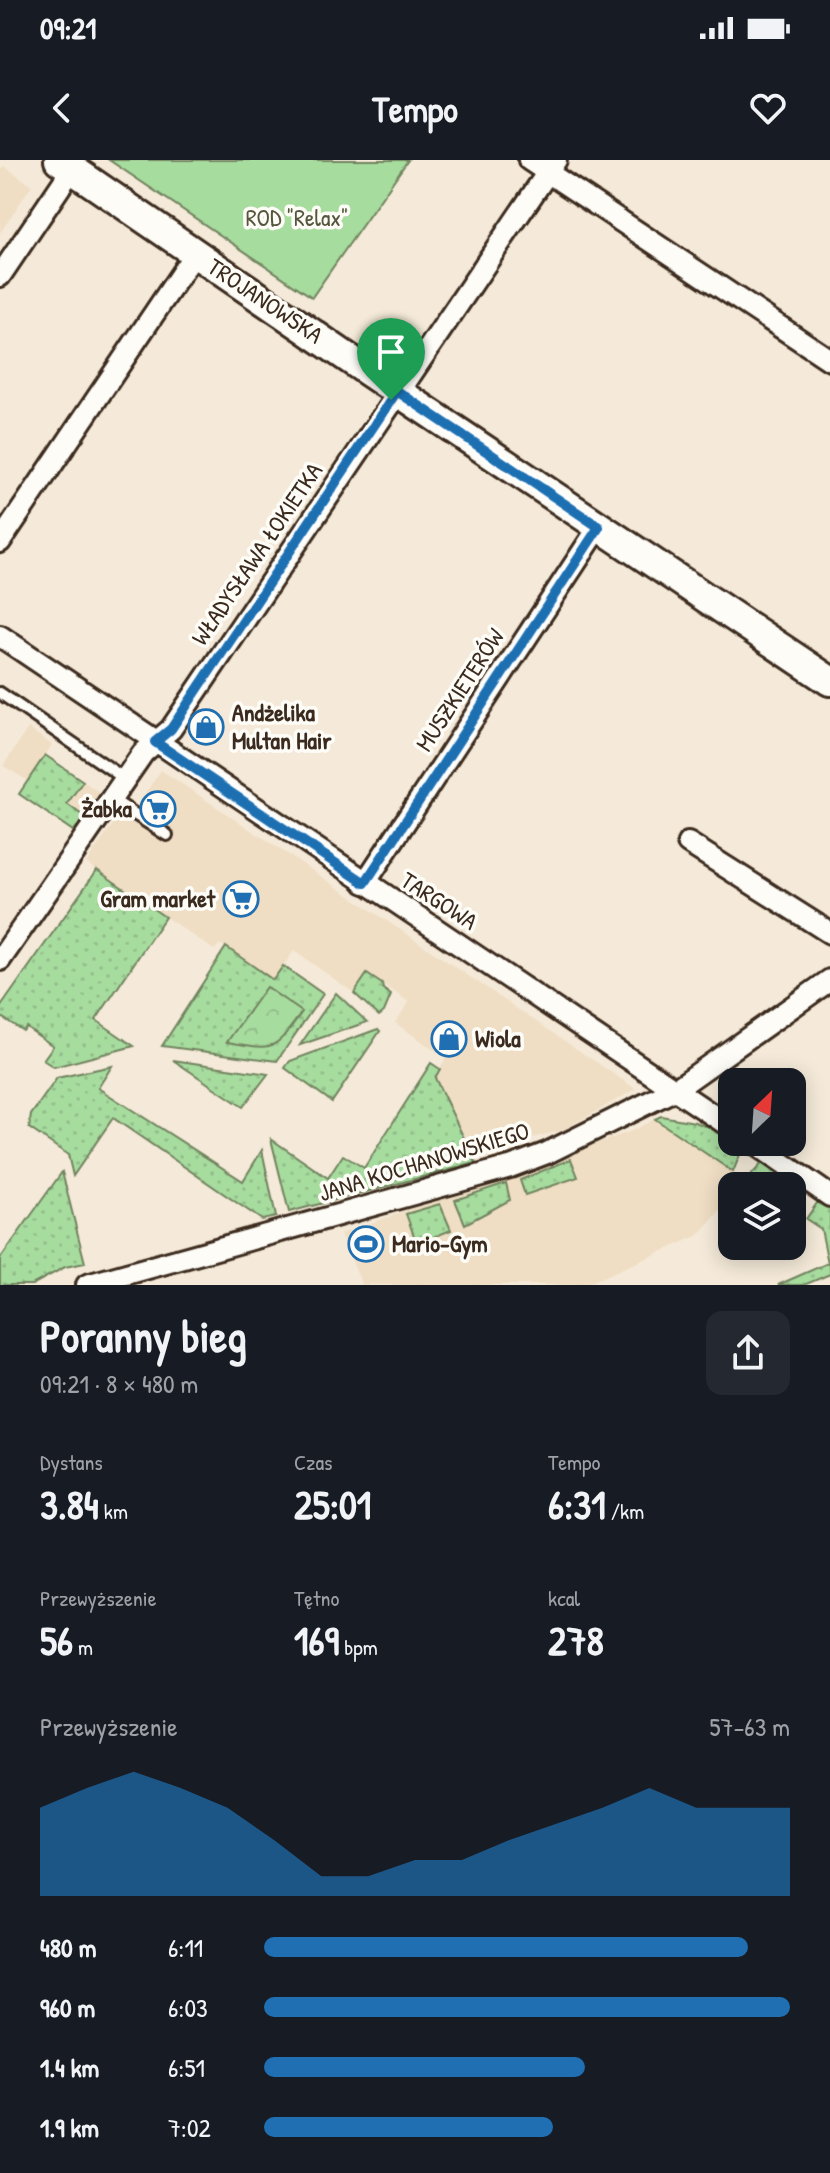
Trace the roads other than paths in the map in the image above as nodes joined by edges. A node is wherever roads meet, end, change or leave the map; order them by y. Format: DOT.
graph roads {
  1 [pos="529,160"];
  2 [pos="66,164"];
  3 [pos="552,166"];
  4 [pos="195,253"];
  5 [pos="0,276"];
  6 [pos="830,360"];
  7 [pos="397,391"];
  8 [pos="599,527"];
  9 [pos="0,542"];
  10 [pos="0,636"];
  11 [pos="830,681"];
  12 [pos="0,693"];
  13 [pos="155,742"];
  14 [pos="125,779"];
  15 [pos="111,799"];
  16 [pos="167,835"];
  17 [pos="688,843"];
  18 [pos="365,883"];
  19 [pos="830,933"];
  20 [pos="0,960"];
  21 [pos="830,980"];
  22 [pos="676,1089"];
  23 [pos="718,1118"];
  24 [pos="772,1156"];
  25 [pos="830,1196"];
  26 [pos="87,1285"];
  1 -- 3 [label="street"];
  2 -- 4 [label="street, TROJANOWSKA"];
  2 -- 5 [label="street"];
  3 -- 6 [label="street"];
  3 -- 7 [label="street, WŁADYSŁAWA ŁOKIETKA"];
  4 -- 7 [label="street, TROJANOWSKA"];
  4 -- 9 [label="street"];
  7 -- 8 [label="street, TROJANOWSKA"];
  7 -- 13 [label="street, WŁADYSŁAWA ŁOKIETKA"];
  8 -- 11 [label="street, TROJANOWSKA"];
  8 -- 18 [label="street, MUSZKIETERÓW"];
  10 -- 13 [label="street, TARGOWA"];
  12 -- 14 [label="lane"];
  13 -- 14 [label="street, WŁADYSŁAWA ŁOKIETKA"];
  13 -- 18 [label="street, TARGOWA"];
  14 -- 15 [label="street, WŁADYSŁAWA ŁOKIETKA"];
  15 -- 16 [label="lane"];
  15 -- 20 [label="street, WŁADYSŁAWA ŁOKIETKA"];
  17 -- 19 [label="street"];
  18 -- 22 [label="street, TARGOWA"];
  21 -- 22 [label="street, JANA KOCHANOWSKIEGO"];
  22 -- 23 [label="street, TARGOWA"];
  22 -- 26 [label="street, JANA KOCHANOWSKIEGO"];
  24 -- 25 [label="street"];
}
